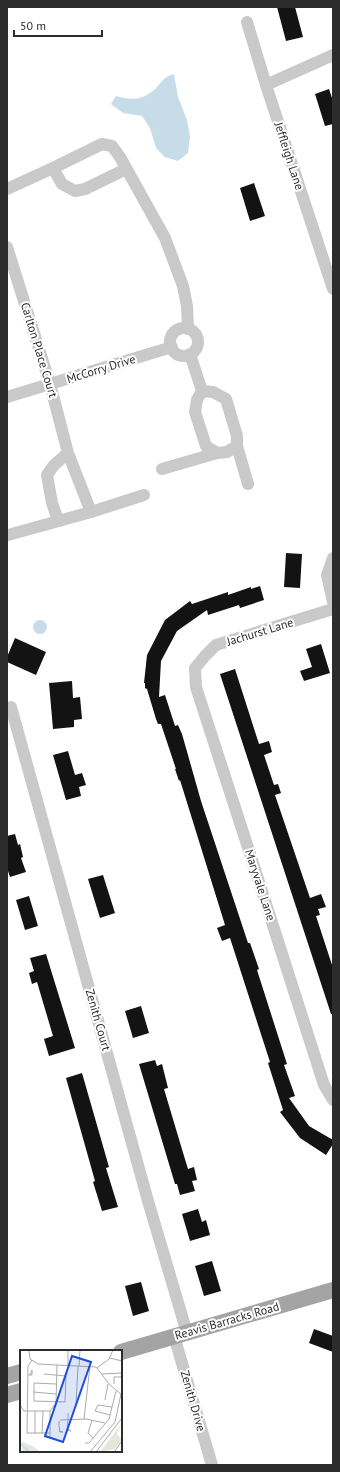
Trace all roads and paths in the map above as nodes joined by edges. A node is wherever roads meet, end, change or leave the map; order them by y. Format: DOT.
graph roads {
  1 [pos="247,22"];
  2 [pos="333,54"];
  3 [pos="266,85"];
  4 [pos="53,168"];
  5 [pos="126,169"];
  6 [pos="7,189"];
  7 [pos="7,247"];
  8 [pos="333,289"];
  9 [pos="188,329"];
  10 [pos="172,347"];
  11 [pos="190,354"];
  12 [pos="50,384"];
  13 [pos="202,391"];
  14 [pos="7,397"];
  15 [pos="236,446"];
  16 [pos="68,453"];
  17 [pos="216,453"];
  18 [pos="162,469"];
  19 [pos="248,484"];
  20 [pos="144,495"];
  21 [pos="91,512"];
  22 [pos="58,520"];
  23 [pos="8,535"];
  24 [pos="333,558"];
  25 [pos="333,602"];
  26 [pos="333,610"];
  27 [pos="195,668"];
  28 [pos="11,707"];
  29 [pos="333,1100"];
  30 [pos="333,1290"];
  31 [pos="180,1335"];
  32 [pos="122,1352"];
  33 [pos="20,1372"];
  34 [pos="7,1376"];
  35 [pos="20,1391"];
  36 [pos="7,1395"];
  37 [pos="212,1465"];
  1 -- 3 [label="street, Jeffleigh Lane"];
  2 -- 3 [label="street"];
  3 -- 8 [label="street, Jeffleigh Lane"];
  4 -- 5 [label="street"];
  4 -- 5 [label="street"];
  4 -- 6 [label="street"];
  5 -- 9 [label="street"];
  7 -- 12 [label="street, Carlton Place Court"];
  9 -- 10 [label="street"];
  9 -- 11 [label="street"];
  10 -- 11 [label="street"];
  10 -- 12 [label="street, McCorry Drive"];
  11 -- 13 [label="street"];
  12 -- 14 [label="street, McCorry Drive"];
  12 -- 16 [label="street, Carlton Place Court"];
  13 -- 15 [label="street"];
  13 -- 17 [label="street"];
  15 -- 17 [label="street"];
  15 -- 19 [label="street"];
  16 -- 21 [label="street, Carlton Place Court"];
  16 -- 22 [label="street"];
  17 -- 18 [label="street"];
  20 -- 21 [label="street"];
  21 -- 22 [label="street"];
  22 -- 23 [label="street"];
  24 -- 25 [label="street"];
  26 -- 27 [label="street, Jachurst Lane"];
  27 -- 29 [label="street, Maryvale Lane"];
  28 -- 31 [label="street, Zenith Court"];
  30 -- 31 [label="main road, Reavis Barracks Road"];
  31 -- 32 [label="main road, Reavis Barracks Road"];
  31 -- 37 [label="street, Zenith Drive"];
  33 -- 34 [label="main road"];
  35 -- 36 [label="main road"];
}
